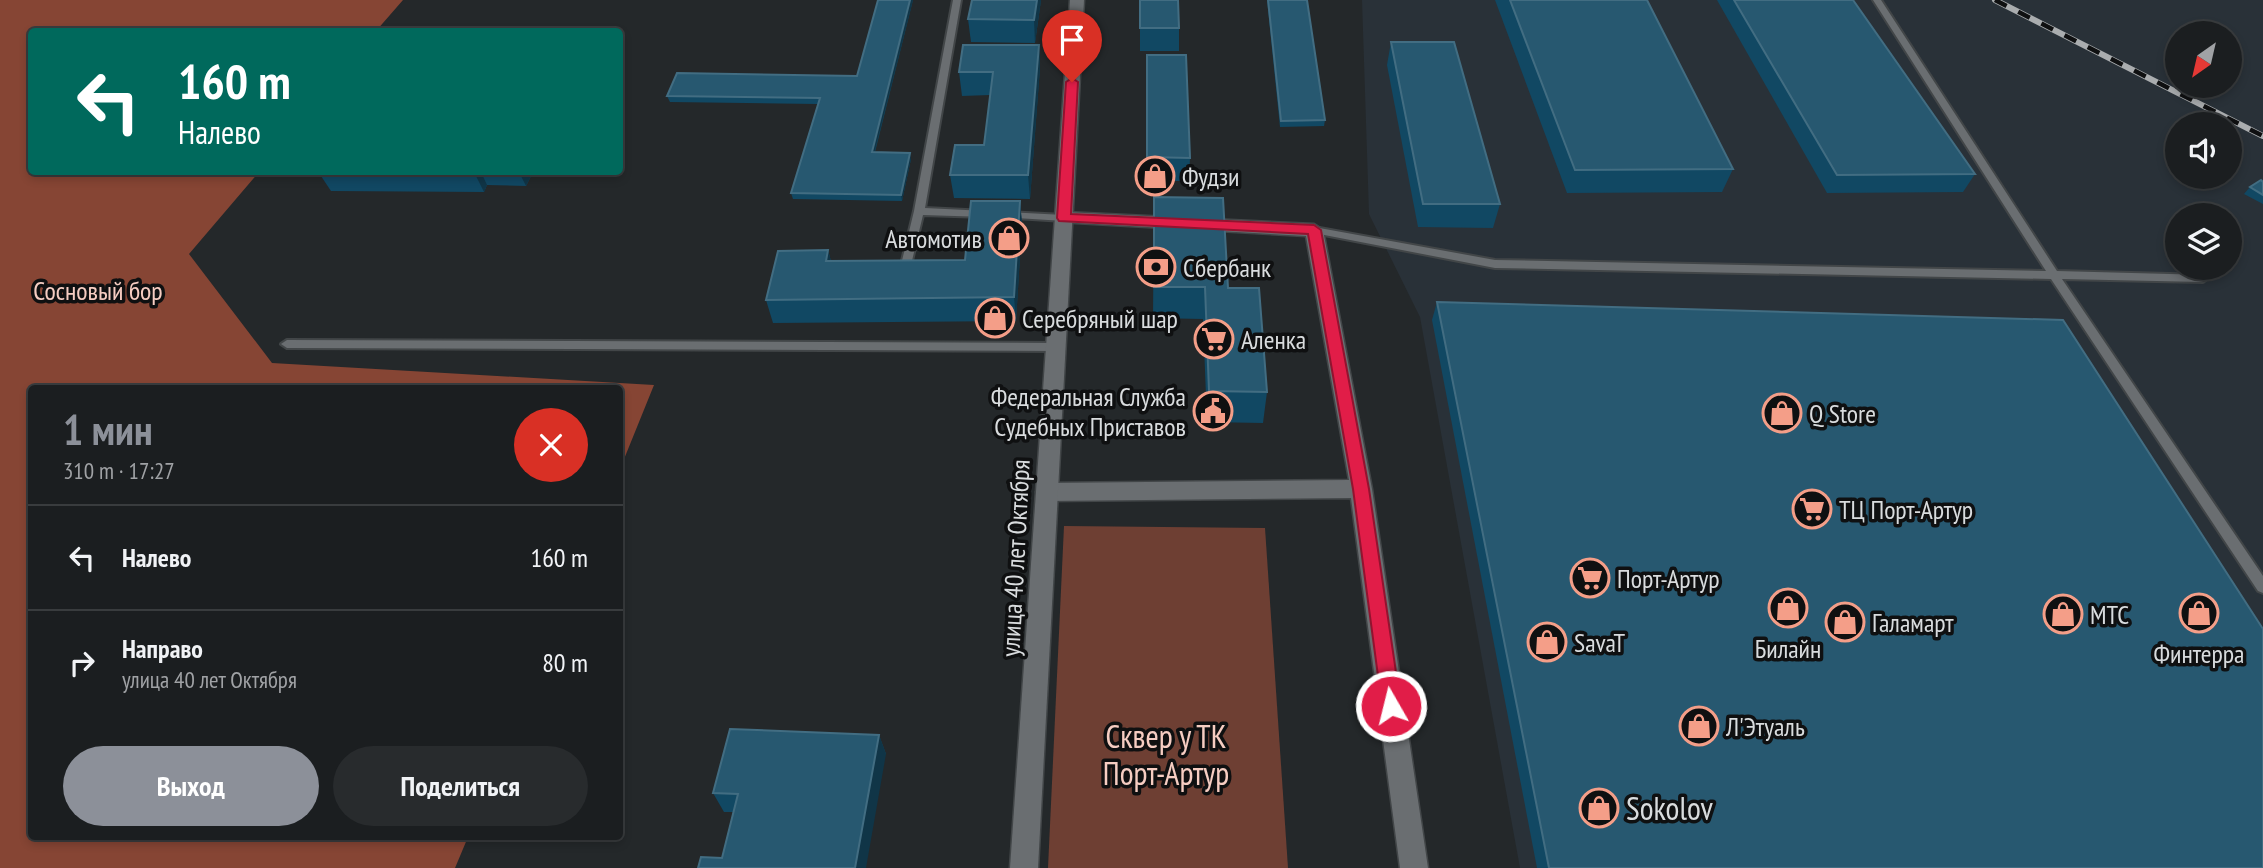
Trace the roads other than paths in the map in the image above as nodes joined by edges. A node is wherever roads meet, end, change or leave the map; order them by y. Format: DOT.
graph roads {
  1 [pos="957,0"];
  2 [pos="1077,0"];
  3 [pos="1878,0"];
  4 [pos="919,211"];
  5 [pos="1064,218"];
  6 [pos="1314,230"];
  7 [pos="905,269"];
  8 [pos="2053,274"];
  9 [pos="2165,277"];
  10 [pos="287,344"];
  11 [pos="1056,347"];
  12 [pos="1361,489"];
  13 [pos="1047,492"];
  14 [pos="2263,587"];
  15 [pos="1024,868"];
  16 [pos="1414,868"];
  1 -- 4 [label="lane"];
  2 -- 5 [label="street, улица 40 лет Октября"];
  3 -- 8 [label="lane"];
  4 -- 5 [label="lane"];
  4 -- 7 [label="lane"];
  5 -- 6 [label="street"];
  5 -- 11 [label="street, улица 40 лет Октября"];
  6 -- 8 [label="lane"];
  6 -- 12 [label="street"];
  8 -- 9 [label="lane"];
  8 -- 14 [label="lane"];
  10 -- 11 [label="lane"];
  11 -- 13 [label="street, улица 40 лет Октября"];
  12 -- 13 [label="street"];
  12 -- 16 [label="street"];
  13 -- 15 [label="street, улица 40 лет Октября"];
}
